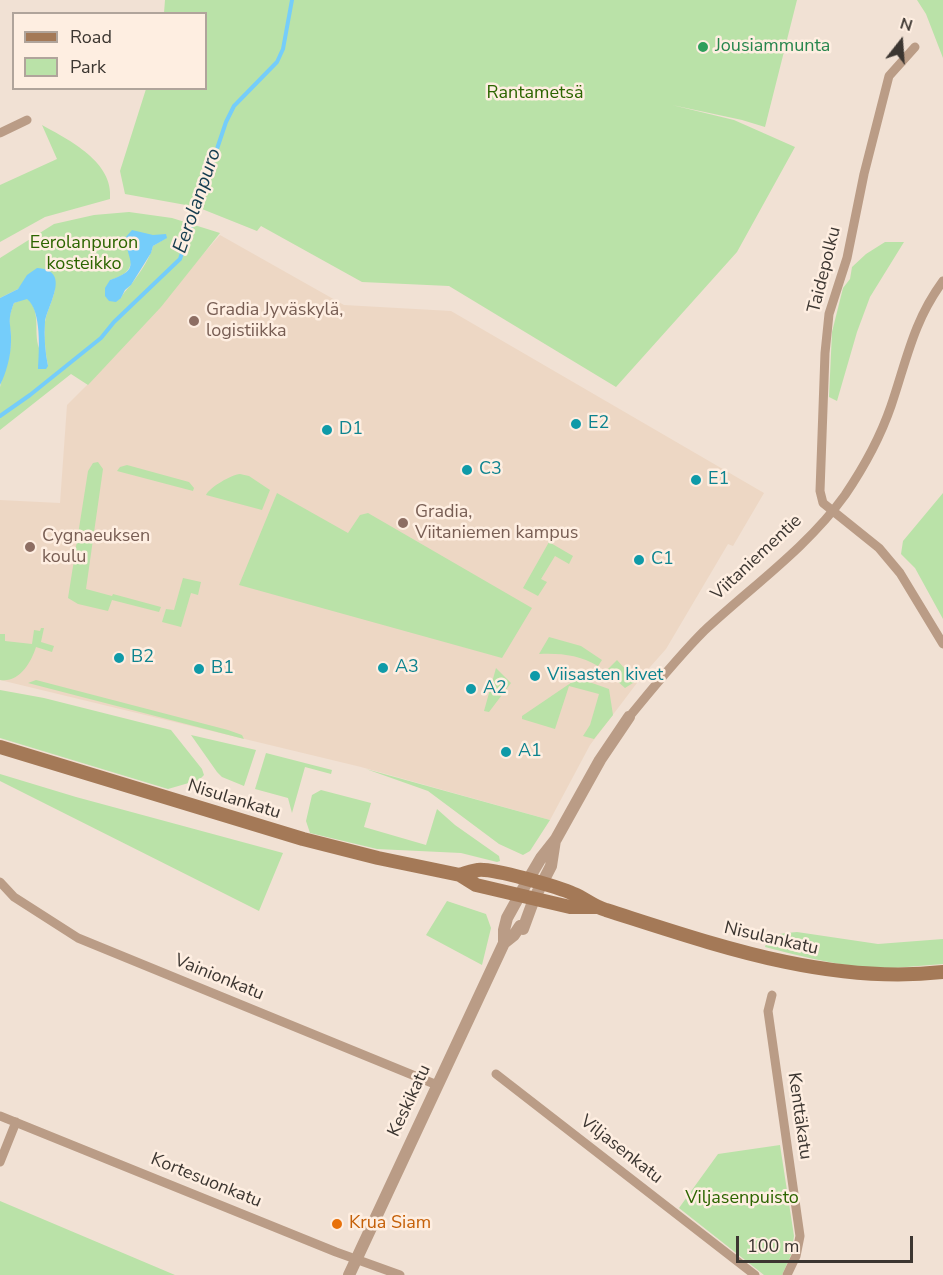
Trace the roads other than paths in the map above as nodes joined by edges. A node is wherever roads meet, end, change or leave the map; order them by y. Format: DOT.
graph roads {
  1 [pos="915,47"];
  2 [pos="27,120"];
  3 [pos="0,133"];
  4 [pos="943,281"];
  5 [pos="832,511"];
  6 [pos="943,644"];
  7 [pos="629,717"];
  8 [pos="0,747"];
  9 [pos="556,839"];
  10 [pos="460,875"];
  11 [pos="528,880"];
  12 [pos="0,882"];
  13 [pos="542,884"];
  14 [pos="520,895"];
  15 [pos="534,898"];
  16 [pos="596,907"];
  17 [pos="504,942"];
  18 [pos="943,972"];
  19 [pos="772,996"];
  20 [pos="496,1074"];
  21 [pos="437,1085"];
  22 [pos="0,1116"];
  23 [pos="16,1122"];
  24 [pos="0,1162"];
  25 [pos="356,1259"];
  26 [pos="349,1275"];
  27 [pos="400,1275"];
  28 [pos="755,1275"];
  29 [pos="787,1275"];
  1 -- 5 [label="street, Taidepolku"];
  2 -- 3 [label="street"];
  4 -- 5 [label="street, Viitaniementie"];
  5 -- 6 [label="street"];
  5 -- 7 [label="street, Viitaniementie"];
  7 -- 9 [label="street, Viitaniementie"];
  8 -- 10 [label="main road, Nisulankatu"];
  9 -- 11 [label="street, Viitaniementie"];
  9 -- 13 [label="street, Viitaniementie"];
  10 -- 11 [label="main road, Nisulankatu"];
  10 -- 14 [label="main road, Nisulankatu"];
  11 -- 13 [label="main road, Nisulankatu"];
  11 -- 14 [label="street, Keskikatu"];
  12 -- 21 [label="street, Vainionkatu"];
  13 -- 15 [label="street, Viitaniementie"];
  13 -- 16 [label="main road, Nisulankatu"];
  14 -- 15 [label="main road, Nisulankatu"];
  14 -- 17 [label="street, Keskikatu"];
  15 -- 16 [label="main road, Nisulankatu"];
  15 -- 17 [label="street, Keskikatu"];
  16 -- 18 [label="main road, Nisulankatu"];
  17 -- 21 [label="street, Keskikatu"];
  19 -- 29 [label="street, Kenttäkatu"];
  20 -- 28 [label="street, Viljasenkatu"];
  21 -- 25 [label="street, Keskikatu"];
  22 -- 23 [label="street, Kortesuonkatu"];
  23 -- 24 [label="street"];
  23 -- 25 [label="street, Kortesuonkatu"];
  25 -- 26 [label="street, Keskikatu"];
  25 -- 27 [label="street, Kortesuonkatu"];
}
